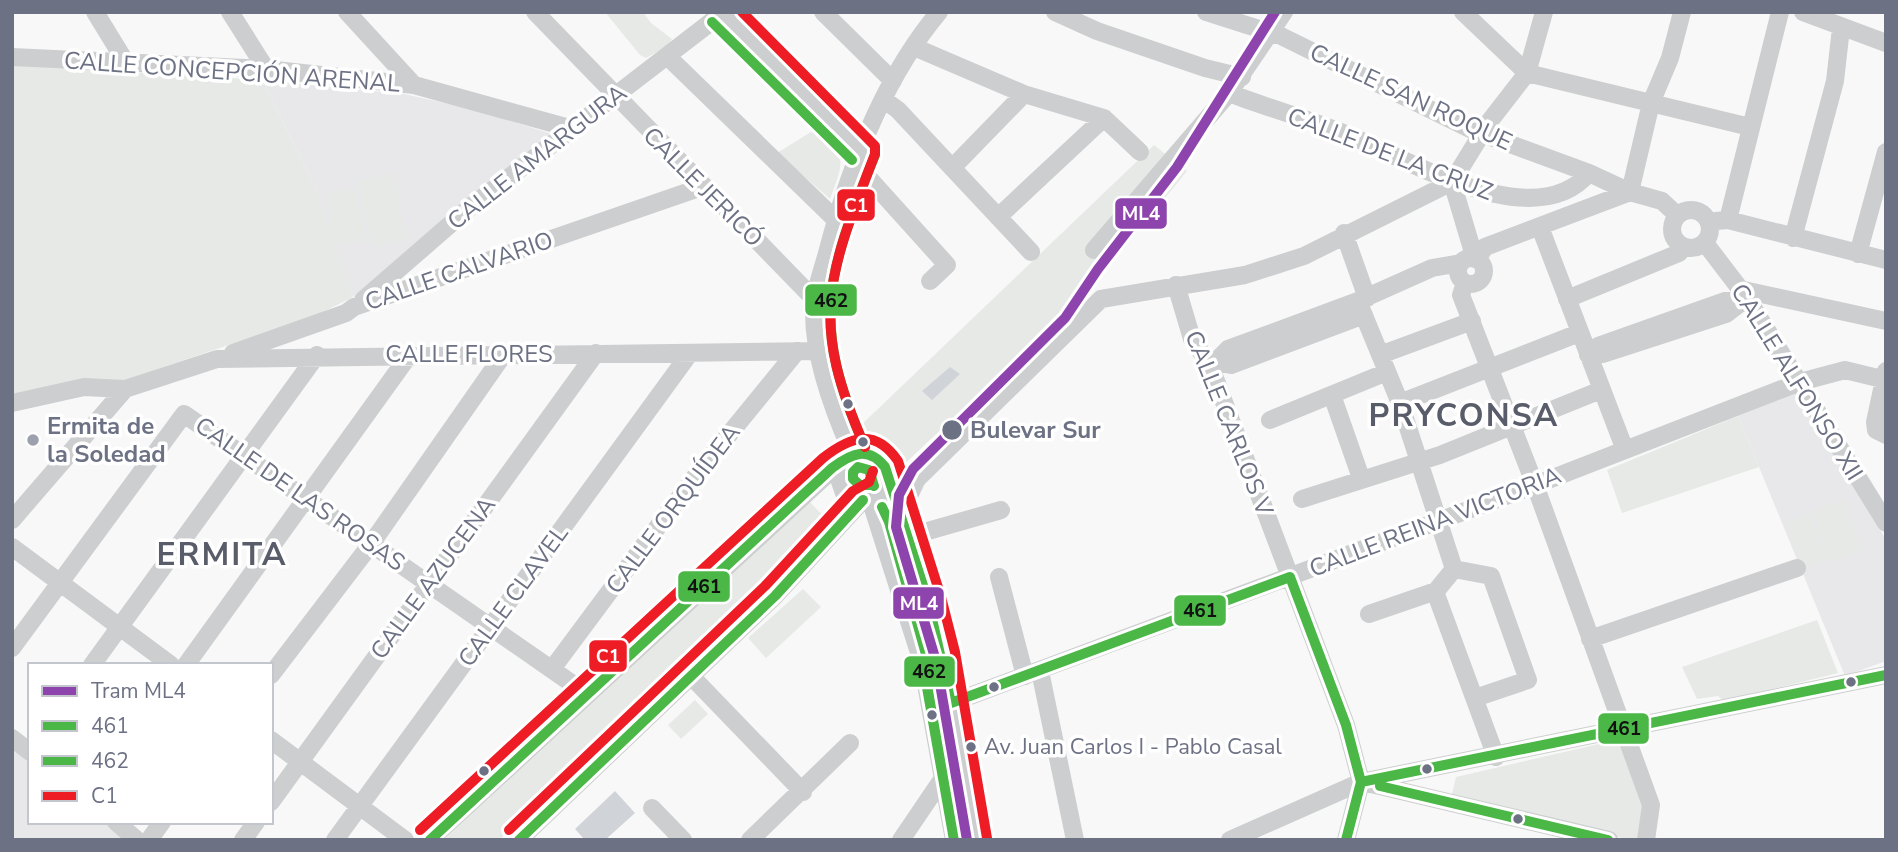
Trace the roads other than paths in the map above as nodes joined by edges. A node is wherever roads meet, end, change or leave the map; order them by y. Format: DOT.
graph roads {
  1 [pos="95,12"];
  2 [pos="230,12"];
  3 [pos="346,12"];
  4 [pos="535,12"];
  5 [pos="822,12"];
  6 [pos="1055,12"];
  7 [pos="1206,12"];
  8 [pos="1284,12"];
  9 [pos="1463,12"];
  10 [pos="1544,12"];
  11 [pos="1682,12"];
  12 [pos="1780,12"];
  13 [pos="1803,12"];
  14 [pos="723,13"];
  15 [pos="928,16"];
  16 [pos="1838,20"];
  17 [pos="1255,24"];
  18 [pos="1886,43"];
  19 [pos="914,47"];
  20 [pos="667,56"];
  21 [pos="12,57"];
  22 [pos="125,61"];
  23 [pos="266,69"];
  24 [pos="1527,72"];
  25 [pos="1242,77"];
  26 [pos="893,81"];
  27 [pos="414,85"];
  28 [pos="1229,93"];
  29 [pos="1024,94"];
  30 [pos="613,96"];
  31 [pos="883,99"];
  32 [pos="1651,103"];
  33 [pos="1104,118"];
  34 [pos="1750,127"];
  35 [pos="573,129"];
  36 [pos="1482,135"];
  37 [pos="1140,152"];
  38 [pos="1886,152"];
  39 [pos="859,157"];
  40 [pos="953,167"];
  41 [pos="1589,173"];
  42 [pos="1452,182"];
  43 [pos="702,187"];
  44 [pos="1630,192"];
  45 [pos="1676,215"];
  46 [pos="998,217"];
  47 [pos="836,220"];
  48 [pos="1728,220"];
  49 [pos="1541,227"];
  50 [pos="1344,233"];
  51 [pos="1707,235"];
  52 [pos="1793,238"];
  53 [pos="1681,246"];
  54 [pos="1094,250"];
  55 [pos="1031,252"];
  56 [pos="1858,254"];
  57 [pos="1471,260"];
  58 [pos="1886,260"];
  59 [pos="930,281"];
  60 [pos="1176,285"];
  61 [pos="1743,293"];
  62 [pos="1567,299"];
  63 [pos="815,300"];
  64 [pos="1363,304"];
  65 [pos="354,307"];
  66 [pos="1472,321"];
  67 [pos="1886,321"];
  68 [pos="1580,333"];
  69 [pos="797,351"];
  70 [pos="818,351"];
  71 [pos="690,353"];
  72 [pos="410,354"];
  73 [pos="596,354"];
  74 [pos="1592,354"];
  75 [pos="317,355"];
  76 [pos="503,355"];
  77 [pos="1380,355"];
  78 [pos="217,359"];
  79 [pos="1212,363"];
  80 [pos="1488,369"];
  81 [pos="1387,372"];
  82 [pos="1885,377"];
  83 [pos="1800,382"];
  84 [pos="125,389"];
  85 [pos="1601,390"];
  86 [pos="1332,394"];
  87 [pos="1399,403"];
  88 [pos="12,404"];
  89 [pos="1270,420"];
  90 [pos="1511,426"];
  91 [pos="1886,435"];
  92 [pos="1625,450"];
  93 [pos="245,456"];
  94 [pos="848,456"];
  95 [pos="1417,460"];
  96 [pos="886,476"];
  97 [pos="1361,478"];
  98 [pos="1535,485"];
  99 [pos="307,499"];
  100 [pos="1302,499"];
  101 [pos="866,500"];
  102 [pos="1002,510"];
  103 [pos="12,520"];
  104 [pos="1436,521"];
  105 [pos="1886,523"];
  106 [pos="906,530"];
  107 [pos="371,544"];
  108 [pos="12,547"];
  109 [pos="1797,568"];
  110 [pos="1454,569"];
  111 [pos="999,577"];
  112 [pos="1290,577"];
  113 [pos="60,582"];
  114 [pos="429,583"];
  115 [pos="1436,591"];
  116 [pos="1369,614"];
  117 [pos="120,626"];
  118 [pos="490,628"];
  119 [pos="1590,639"];
  120 [pos="12,648"];
  121 [pos="93,663"];
  122 [pos="168,663"];
  123 [pos="187,663"];
  124 [pos="552,669"];
  125 [pos="273,672"];
  126 [pos="1032,673"];
  127 [pos="1886,675"];
  128 [pos="691,676"];
  129 [pos="587,694"];
  130 [pos="1475,698"];
  131 [pos="951,702"];
  132 [pos="1625,730"];
  133 [pos="12,738"];
  134 [pos="273,741"];
  135 [pos="850,743"];
  136 [pos="28,750"];
  137 [pos="1496,757"];
  138 [pos="301,762"];
  139 [pos="943,778"];
  140 [pos="1361,782"];
  141 [pos="803,792"];
  142 [pos="273,799"];
  143 [pos="360,805"];
  144 [pos="653,808"];
  145 [pos="118,824"];
  146 [pos="161,824"];
  147 [pos="255,824"];
  148 [pos="137,840"];
  149 [pos="149,840"];
  150 [pos="243,840"];
  151 [pos="335,840"];
  152 [pos="405,840"];
  153 [pos="430,840"];
  154 [pos="519,840"];
  155 [pos="683,840"];
  156 [pos="750,840"];
  157 [pos="901,840"];
  158 [pos="954,840"];
  159 [pos="974,840"];
  160 [pos="1075,840"];
  161 [pos="1230,840"];
  162 [pos="1346,840"];
  163 [pos="1609,840"];
  164 [pos="1646,840"];
  1 -- 22 [label="street"];
  2 -- 23 [label="street"];
  3 -- 27 [label="street"];
  4 -- 30 [label="street, CALLE JERICÓ"];
  5 -- 26 [label="street"];
  6 -- 25 [label="street"];
  7 -- 17 [label="street, CALLE SAN ROQUE"];
  8 -- 17 [label="street"];
  9 -- 24 [label="street"];
  10 -- 24 [label="street"];
  11 -- 32 [label="street"];
  12 -- 34 [label="street"];
  13 -- 16 [label="street"];
  14 -- 20 [label="street, CALLE AMARGURA"];
  14 -- 39 [label="street"];
  15 -- 19 [label="street"];
  16 -- 18 [label="street"];
  16 -- 52 [label="street"];
  17 -- 25 [label="street"];
  17 -- 36 [label="street, CALLE SAN ROQUE"];
  19 -- 26 [label="street"];
  19 -- 29 [label="street"];
  20 -- 30 [label="street, CALLE AMARGURA"];
  20 -- 47 [label="street"];
  21 -- 22 [label="street, CALLE CONCEPCIÓN ARENAL"];
  22 -- 23 [label="street, CALLE CONCEPCIÓN ARENAL"];
  23 -- 27 [label="street, CALLE CONCEPCIÓN ARENAL"];
  24 -- 32 [label="street"];
  24 -- 36 [label="street"];
  25 -- 28 [label="street"];
  26 -- 31 [label="street"];
  27 -- 35 [label="street, CALLE CONCEPCIÓN ARENAL"];
  28 -- 42 [label="street, CALLE DE LA CRUZ"];
  28 -- 54 [label="street"];
  29 -- 33 [label="street"];
  29 -- 40 [label="street"];
  30 -- 35 [label="street, CALLE AMARGURA"];
  30 -- 43 [label="street, CALLE JERICÓ"];
  31 -- 39 [label="street"];
  31 -- 40 [label="street"];
  32 -- 34 [label="street"];
  32 -- 44 [label="street"];
  33 -- 37 [label="street"];
  33 -- 46 [label="street"];
  34 -- 48 [label="street"];
  35 -- 65 [label="street, CALLE AMARGURA"];
  36 -- 41 [label="street, CALLE SAN ROQUE"];
  36 -- 42 [label="street"];
  38 -- 56 [label="street"];
  39 -- 47 [label="street"];
  39 -- 59 [label="street"];
  40 -- 46 [label="street"];
  41 -- 42 [label="street, CALLE DE LA CRUZ"];
  41 -- 44 [label="street, CALLE SAN ROQUE"];
  42 -- 50 [label="street"];
  42 -- 57 [label="street"];
  43 -- 63 [label="street, CALLE JERICÓ"];
  43 -- 65 [label="street, CALLE CALVARIO"];
  44 -- 45 [label="street, CALLE SAN ROQUE"];
  44 -- 49 [label="street"];
  45 -- 51 [label="street"];
  45 -- 53 [label="street"];
  46 -- 55 [label="street"];
  47 -- 63 [label="street"];
  48 -- 51 [label="street"];
  48 -- 52 [label="street"];
  49 -- 57 [label="street"];
  49 -- 62 [label="street"];
  50 -- 60 [label="street"];
  50 -- 64 [label="street"];
  51 -- 53 [label="street"];
  51 -- 61 [label="street, CALLE ALFONSO XII"];
  52 -- 56 [label="street"];
  53 -- 62 [label="street"];
  56 -- 58 [label="street"];
  57 -- 64 [label="street"];
  57 -- 66 [label="street"];
  60 -- 79 [label="street, CALLE CARLOS V"];
  60 -- 106 [label="street"];
  61 -- 67 [label="street"];
  61 -- 74 [label="street"];
  61 -- 83 [label="street, CALLE ALFONSO XII"];
  62 -- 68 [label="street"];
  63 -- 70 [label="street"];
  64 -- 77 [label="street"];
  64 -- 79 [label="street"];
  65 -- 78 [label="street, CALLE CALVARIO"];
  66 -- 77 [label="street"];
  66 -- 80 [label="street"];
  68 -- 74 [label="street"];
  68 -- 80 [label="street"];
  69 -- 70 [label="street, CALLE FLORES"];
  69 -- 71 [label="street, CALLE FLORES"];
  69 -- 124 [label="street, CALLE ORQUÍDEA"];
  70 -- 94 [label="street"];
  71 -- 73 [label="street, CALLE FLORES"];
  71 -- 118 [label="street, CALLE CLAVEL"];
  72 -- 75 [label="street, CALLE FLORES"];
  72 -- 76 [label="street, CALLE FLORES"];
  72 -- 99 [label="street"];
  73 -- 76 [label="street, CALLE FLORES"];
  73 -- 114 [label="street, CALLE AZUCENA"];
  74 -- 85 [label="street"];
  75 -- 78 [label="street, CALLE FLORES"];
  75 -- 93 [label="street"];
  76 -- 107 [label="street"];
  77 -- 81 [label="street"];
  78 -- 84 [label="street, CALLE FLORES"];
  79 -- 112 [label="street, CALLE CARLOS V"];
  80 -- 87 [label="street"];
  80 -- 90 [label="street"];
  81 -- 86 [label="street"];
  81 -- 87 [label="street"];
  82 -- 83 [label="street, CALLE REINA VICTORIA"];
  82 -- 91 [label="street"];
  83 -- 92 [label="street, CALLE REINA VICTORIA"];
  83 -- 105 [label="street, CALLE ALFONSO XII"];
  84 -- 88 [label="street"];
  84 -- 103 [label="street"];
  85 -- 90 [label="street"];
  85 -- 92 [label="street"];
  86 -- 89 [label="street"];
  86 -- 97 [label="street"];
  87 -- 95 [label="street"];
  90 -- 95 [label="street"];
  90 -- 98 [label="street"];
  92 -- 98 [label="street, CALLE REINA VICTORIA"];
  93 -- 99 [label="street, CALLE DE LAS ROSAS"];
  93 -- 113 [label="street, CALLE DE LAS ROSAS"];
  93 -- 117 [label="street"];
  94 -- 96 [label="street"];
  94 -- 101 [label="street"];
  94 -- 129 [label="street"];
  95 -- 97 [label="street"];
  95 -- 104 [label="street"];
  96 -- 101 [label="street"];
  96 -- 106 [label="street"];
  97 -- 100 [label="street"];
  98 -- 104 [label="street, CALLE REINA VICTORIA"];
  98 -- 119 [label="street"];
  99 -- 107 [label="street, CALLE DE LAS ROSAS"];
  99 -- 123 [label="street"];
  101 -- 128 [label="street"];
  101 -- 139 [label="street"];
  102 -- 106 [label="street"];
  104 -- 110 [label="street"];
  104 -- 112 [label="street, CALLE REINA VICTORIA"];
  106 -- 131 [label="street"];
  107 -- 114 [label="street, CALLE DE LAS ROSAS"];
  107 -- 125 [label="street"];
  108 -- 113 [label="street"];
  109 -- 119 [label="street"];
  110 -- 115 [label="street"];
  110 -- 130 [label="street"];
  111 -- 126 [label="street"];
  112 -- 126 [label="street, CALLE REINA VICTORIA"];
  112 -- 140 [label="street, CALLE CARLOS V"];
  113 -- 117 [label="street"];
  113 -- 120 [label="street"];
  114 -- 118 [label="street, CALLE DE LAS ROSAS"];
  114 -- 138 [label="street, CALLE AZUCENA"];
  115 -- 116 [label="street"];
  115 -- 130 [label="street"];
  117 -- 121 [label="street"];
  117 -- 122 [label="street"];
  118 -- 124 [label="street, CALLE DE LAS ROSAS"];
  118 -- 143 [label="street, CALLE CLAVEL"];
  119 -- 132 [label="street"];
  124 -- 129 [label="street, CALLE DE LAS ROSAS"];
  126 -- 131 [label="street, CALLE REINA VICTORIA"];
  126 -- 160 [label="street"];
  127 -- 132 [label="street"];
  128 -- 141 [label="street"];
  128 -- 154 [label="street"];
  129 -- 153 [label="street"];
  130 -- 137 [label="street"];
  131 -- 159 [label="street"];
  132 -- 137 [label="street"];
  132 -- 164 [label="street"];
  133 -- 136 [label="street"];
  134 -- 138 [label="street"];
  135 -- 141 [label="street"];
  137 -- 140 [label="street"];
  138 -- 142 [label="street, CALLE AZUCENA"];
  138 -- 143 [label="street"];
  139 -- 157 [label="street"];
  139 -- 158 [label="street"];
  140 -- 161 [label="street"];
  140 -- 162 [label="street, CALLE CARLOS V"];
  140 -- 163 [label="street"];
  141 -- 156 [label="street"];
  143 -- 151 [label="street, CALLE CLAVEL"];
  143 -- 152 [label="street"];
  144 -- 155 [label="street"];
  145 -- 148 [label="street"];
  146 -- 149 [label="street"];
  147 -- 150 [label="street"];
}
